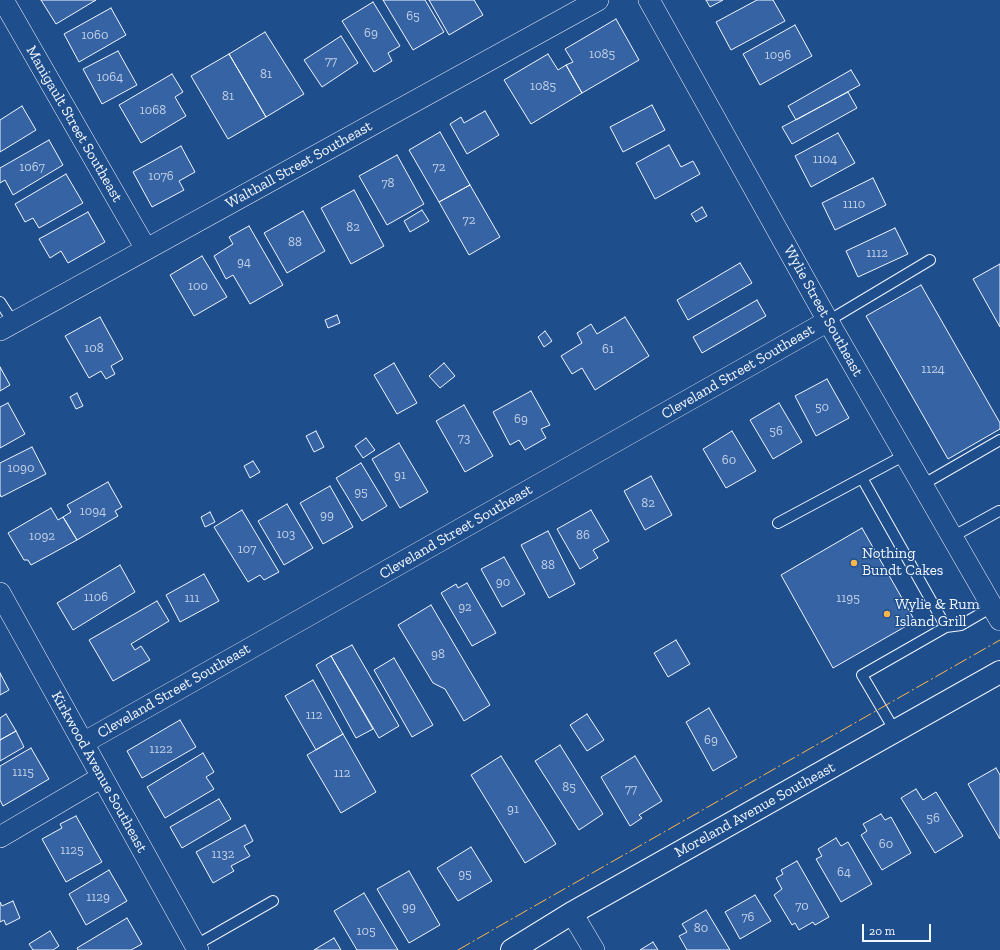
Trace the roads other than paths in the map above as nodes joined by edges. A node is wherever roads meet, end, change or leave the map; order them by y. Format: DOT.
graph roads {
  1 [pos="3,0"];
  2 [pos="598,0"];
  3 [pos="649,0"];
  4 [pos="146,249"];
  5 [pos="930,260"];
  6 [pos="0,302"];
  7 [pos="828,321"];
  8 [pos="6,326"];
  9 [pos="1000,440"];
  10 [pos="905,455"];
  11 [pos="862,478"];
  12 [pos="922,484"];
  13 [pos="999,511"];
  14 [pos="778,524"];
  15 [pos="952,537"];
  16 [pos="0,593"];
  17 [pos="996,613"];
  18 [pos="946,627"];
  19 [pos="1000,672"];
  20 [pos="895,731"];
  21 [pos="83,743"];
  22 [pos="102,777"];
  23 [pos="0,837"];
  24 [pos="273,901"];
  25 [pos="572,913"];
  26 [pos="197,948"];
  27 [pos="512,950"];
  28 [pos="594,950"];
  1 -- 4 [label="street, Manigault Street Southeast"];
  2 -- 4 [label="street, Walthall Street Southeast"];
  3 -- 7 [label="street, Wylie Street Southeast"];
  4 -- 8 [label="street, Walthall Street Southeast"];
  5 -- 7 [label="lane"];
  6 -- 8 [label="lane"];
  7 -- 10 [label="street, Wylie Street Southeast"];
  7 -- 21 [label="street, Cleveland Street Southeast"];
  9 -- 12 [label="lane"];
  10 -- 11 [label="lane"];
  10 -- 12 [label="street, Wylie Street Southeast"];
  11 -- 14 [label="lane"];
  11 -- 18 [label="lane"];
  12 -- 15 [label="street, Wylie Street Southeast"];
  13 -- 15 [label="lane"];
  15 -- 17 [label="street, Wylie Street Southeast"];
  16 -- 21 [label="street, Kirkwood Avenue Southeast"];
  17 -- 18 [label="lane"];
  18 -- 20 [label="lane"];
  19 -- 20 [label="highway, Moreland Avenue Southeast"];
  20 -- 25 [label="highway, Moreland Avenue Southeast"];
  21 -- 22 [label="street, Kirkwood Avenue Southeast"];
  22 -- 23 [label="street"];
  22 -- 26 [label="street, Kirkwood Avenue Southeast"];
  24 -- 26 [label="lane"];
  25 -- 27 [label="highway, Moreland Avenue Southeast"];
  25 -- 28 [label="street"];
}
